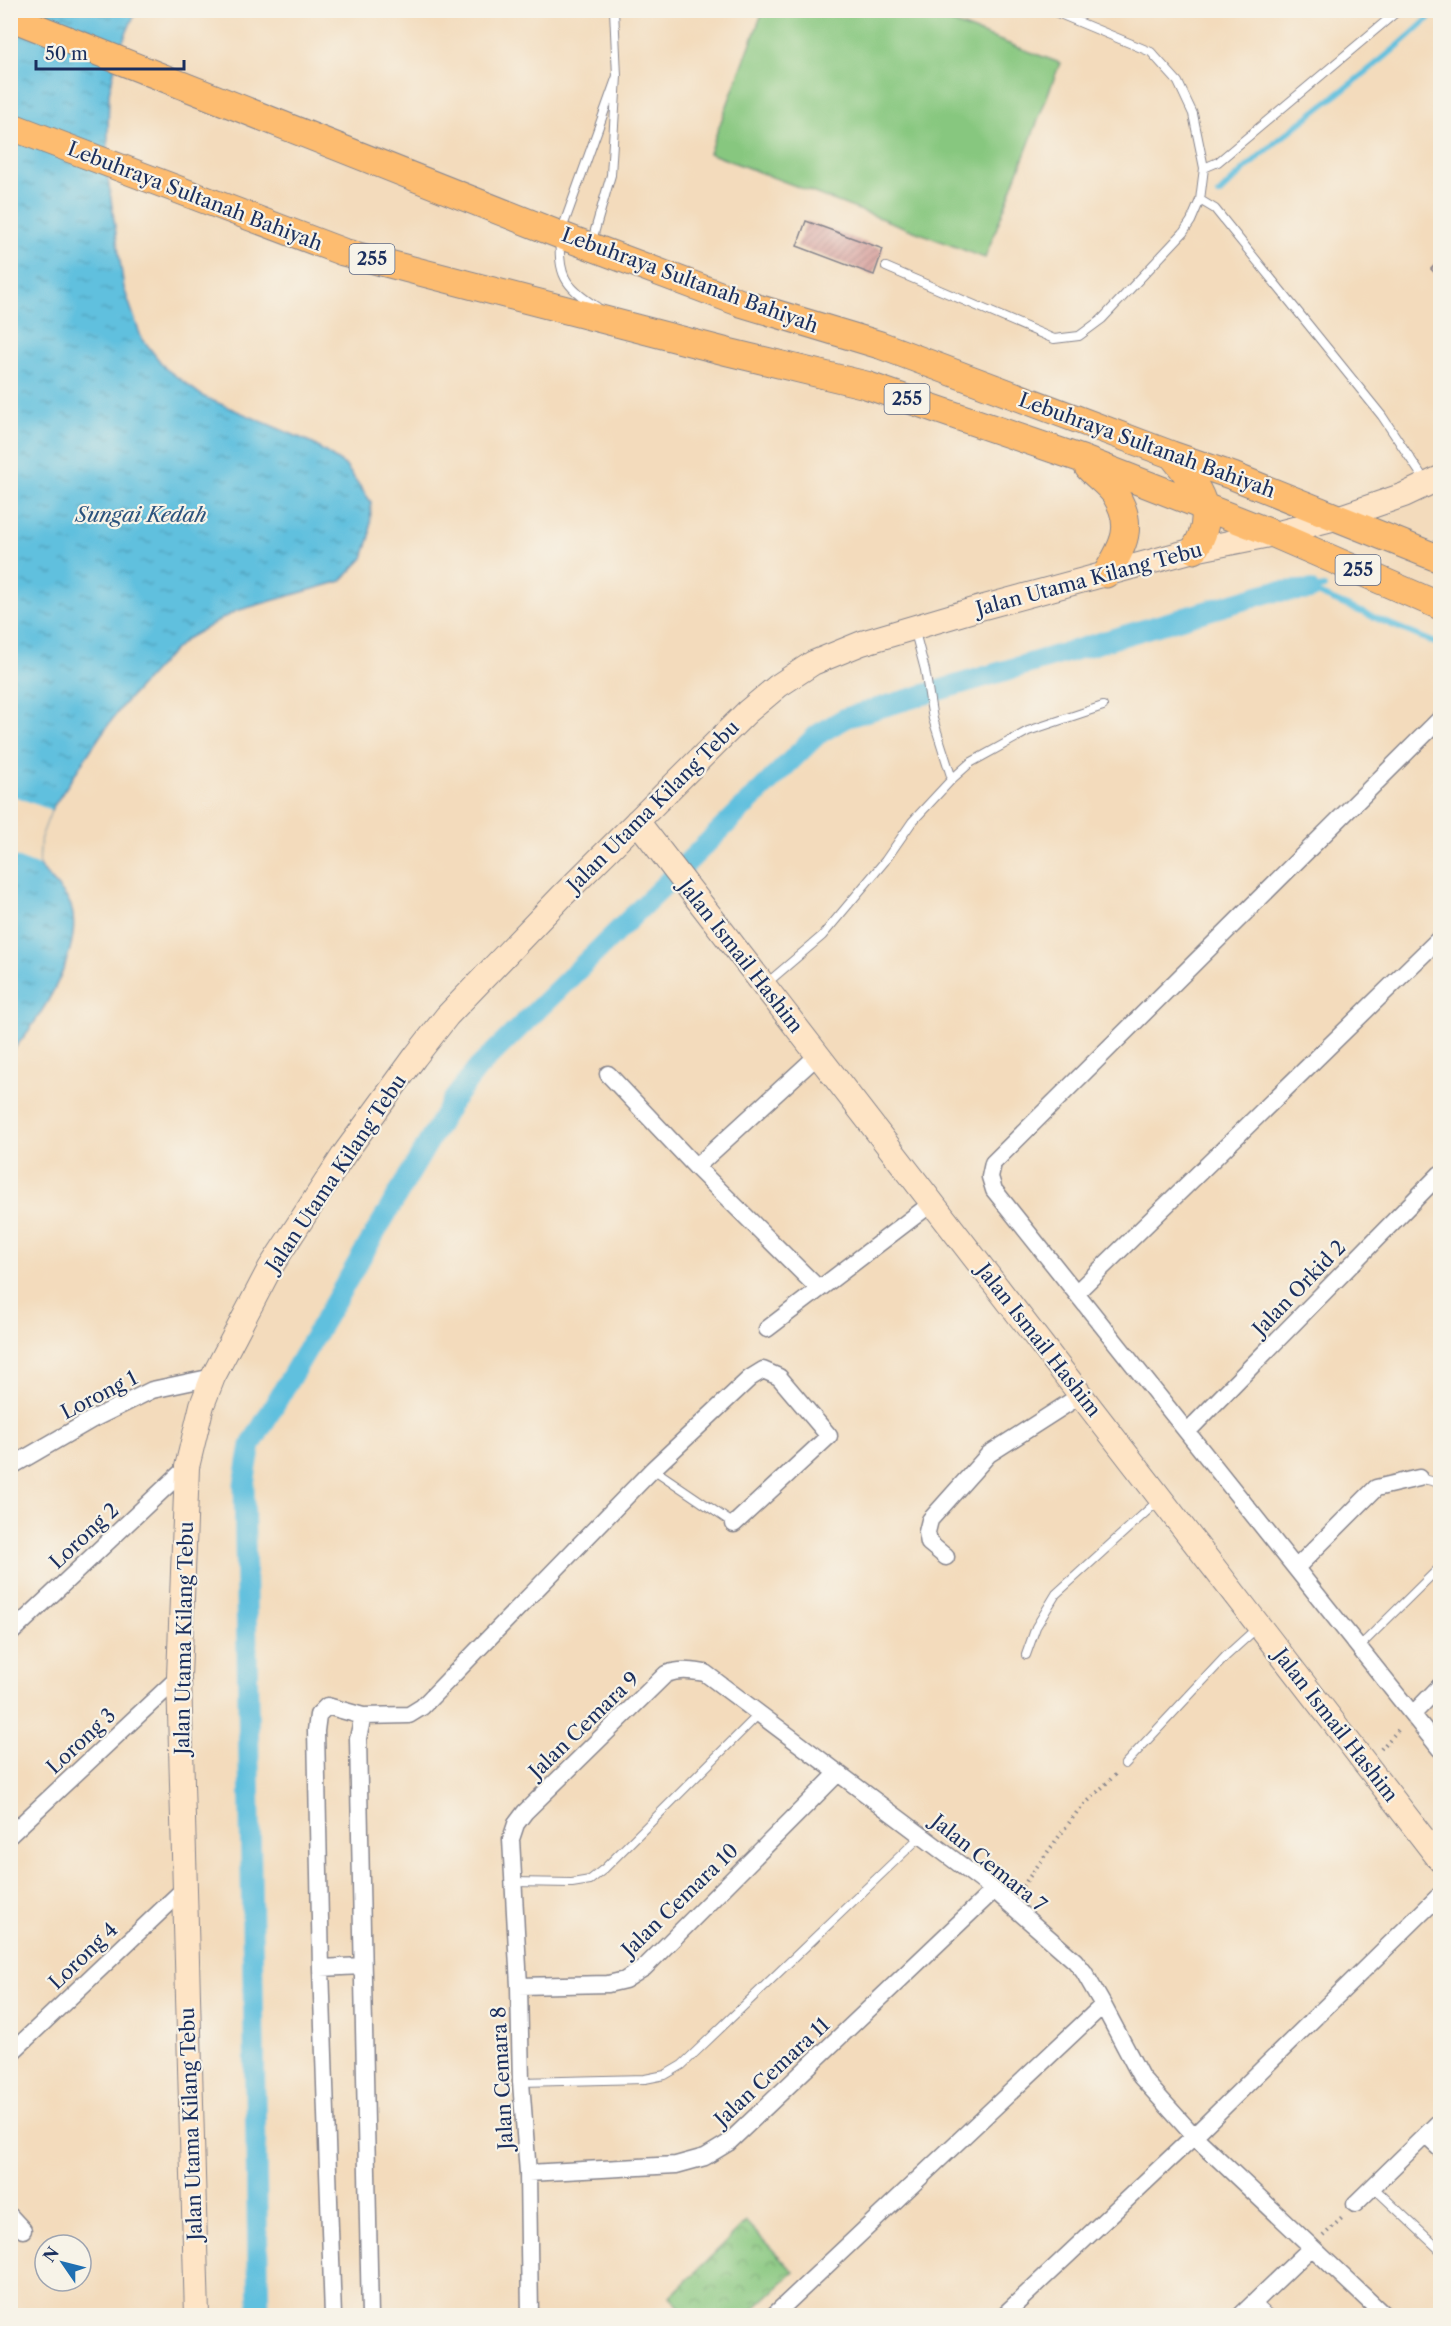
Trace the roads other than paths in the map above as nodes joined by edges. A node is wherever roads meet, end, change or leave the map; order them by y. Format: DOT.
graph roads {
  1 [pos="614,10"];
  2 [pos="1050,10"];
  3 [pos="1399,10"];
  4 [pos="10,17"];
  5 [pos="617,76"];
  6 [pos="10,126"];
  7 [pos="1204,168"];
  8 [pos="1200,200"];
  9 [pos="560,235"];
  10 [pos="591,245"];
  11 [pos="886,267"];
  12 [pos="626,326"];
  13 [pos="1172,455"];
  14 [pos="1082,459"];
  15 [pos="1434,481"];
  16 [pos="1206,509"];
  17 [pos="1340,517"];
  18 [pos="1274,534"];
  19 [pos="1194,550"];
  20 [pos="1440,559"];
  21 [pos="1107,574"];
  22 [pos="1440,606"];
  23 [pos="914,628"];
  24 [pos="1103,706"];
  25 [pos="1440,719"];
  26 [pos="952,779"];
  27 [pos="637,821"];
  28 [pos="1440,938"];
  29 [pos="764,985"];
  30 [pos="818,1055"];
  31 [pos="608,1074"];
  32 [pos="696,1167"];
  33 [pos="1440,1174"];
  34 [pos="932,1203"];
  35 [pos="819,1289"];
  36 [pos="1076,1293"];
  37 [pos="767,1329"];
  38 [pos="213,1377"];
  39 [pos="1080,1395"];
  40 [pos="1187,1432"];
  41 [pos="10,1467"];
  42 [pos="187,1467"];
  43 [pos="653,1469"];
  44 [pos="1419,1478"];
  45 [pos="1440,1483"];
  46 [pos="1161,1498"];
  47 [pos="734,1524"];
  48 [pos="946,1557"];
  49 [pos="1440,1567"];
  50 [pos="1296,1568"];
  51 [pos="1260,1626"];
  52 [pos="10,1634"];
  53 [pos="1359,1647"];
  54 [pos="1026,1655"];
  55 [pos="705,1673"];
  56 [pos="179,1677"];
  57 [pos="1440,1686"];
  58 [pos="759,1714"];
  59 [pos="1413,1714"];
  60 [pos="363,1716"];
  61 [pos="1440,1749"];
  62 [pos="1125,1764"];
  63 [pos="838,1773"];
  64 [pos="10,1835"];
  65 [pos="922,1835"];
  66 [pos="511,1839"];
  67 [pos="1440,1860"];
  68 [pos="513,1882"];
  69 [pos="184,1889"];
  70 [pos="994,1890"];
  71 [pos="1440,1895"];
  72 [pos="362,1966"];
  73 [pos="321,1968"];
  74 [pos="519,1986"];
  75 [pos="1103,2005"];
  76 [pos="10,2054"];
  77 [pos="521,2082"];
  78 [pos="1440,2121"];
  79 [pos="1194,2136"];
  80 [pos="1426,2136"];
  81 [pos="1440,2149"];
  82 [pos="528,2173"];
  83 [pos="1373,2187"];
  84 [pos="1355,2204"];
  85 [pos="10,2216"];
  86 [pos="23,2230"];
  87 [pos="1312,2247"];
  88 [pos="1440,2250"];
  89 [pos="1256,2301"];
  90 [pos="197,2316"];
  91 [pos="333,2316"];
  92 [pos="370,2316"];
  93 [pos="530,2316"];
  94 [pos="773,2316"];
  95 [pos="1003,2316"];
  96 [pos="1240,2316"];
  97 [pos="1271,2316"];
  98 [pos="1385,2316"];
  1 -- 5 [label="lane"];
  2 -- 7 [label="lane"];
  3 -- 7 [label="lane"];
  4 -- 9 [label="main road, Lebuhraya Sultanah Bahiyah / 255"];
  5 -- 9 [label="lane"];
  5 -- 10 [label="lane"];
  6 -- 12 [label="main road, Lebuhraya Sultanah Bahiyah / 255"];
  7 -- 8 [label="lane"];
  8 -- 11 [label="lane"];
  8 -- 15 [label="lane"];
  9 -- 10 [label="main road, Lebuhraya Sultanah Bahiyah / 255"];
  9 -- 12 [label="lane"];
  10 -- 13 [label="main road, Lebuhraya Sultanah Bahiyah / 255"];
  12 -- 14 [label="main road, Lebuhraya Sultanah Bahiyah / 255"];
  13 -- 16 [label="main road"];
  13 -- 17 [label="main road, Lebuhraya Sultanah Bahiyah / 255"];
  14 -- 16 [label="main road, Lebuhraya Sultanah Bahiyah / 255"];
  14 -- 21 [label="main road"];
  15 -- 17 [label="street, Jalan Utama Kilang Tebu"];
  16 -- 18 [label="main road, Lebuhraya Sultanah Bahiyah / 255"];
  16 -- 19 [label="main road"];
  17 -- 18 [label="street, Jalan Utama Kilang Tebu"];
  17 -- 20 [label="main road, Lebuhraya Sultanah Bahiyah / 255"];
  18 -- 19 [label="street, Jalan Utama Kilang Tebu"];
  18 -- 22 [label="main road, Lebuhraya Sultanah Bahiyah / 255"];
  19 -- 21 [label="street, Jalan Utama Kilang Tebu"];
  21 -- 23 [label="street, Jalan Utama Kilang Tebu"];
  23 -- 26 [label="lane"];
  23 -- 27 [label="street, Jalan Utama Kilang Tebu"];
  24 -- 26 [label="lane"];
  25 -- 36 [label="street"];
  26 -- 29 [label="lane"];
  27 -- 29 [label="street, Jalan Ismail Hashim"];
  27 -- 38 [label="street, Jalan Utama Kilang Tebu"];
  28 -- 36 [label="street"];
  29 -- 30 [label="street, Jalan Ismail Hashim"];
  30 -- 32 [label="street"];
  30 -- 34 [label="street, Jalan Ismail Hashim"];
  31 -- 32 [label="street"];
  32 -- 35 [label="street"];
  33 -- 40 [label="street, Jalan Orkid 2"];
  34 -- 35 [label="street"];
  34 -- 39 [label="street, Jalan Ismail Hashim"];
  35 -- 37 [label="street"];
  36 -- 40 [label="street"];
  38 -- 41 [label="street, Lorong 1"];
  38 -- 42 [label="street, Jalan Utama Kilang Tebu"];
  39 -- 46 [label="street, Jalan Ismail Hashim"];
  39 -- 48 [label="street"];
  40 -- 50 [label="street"];
  42 -- 52 [label="street, Lorong 2"];
  42 -- 56 [label="street, Jalan Utama Kilang Tebu"];
  43 -- 47 [label="lane"];
  43 -- 47 [label="street"];
  43 -- 60 [label="street"];
  44 -- 45 [label="lane"];
  44 -- 50 [label="street"];
  46 -- 51 [label="street, Jalan Ismail Hashim"];
  46 -- 54 [label="lane"];
  49 -- 53 [label="lane"];
  50 -- 53 [label="street"];
  51 -- 62 [label="lane"];
  51 -- 67 [label="street, Jalan Ismail Hashim"];
  53 -- 59 [label="street"];
  55 -- 58 [label="street, Jalan Cemara 7"];
  55 -- 66 [label="street, Jalan Cemara 9"];
  56 -- 64 [label="street, Lorong 3"];
  56 -- 69 [label="street, Jalan Utama Kilang Tebu"];
  57 -- 59 [label="street"];
  58 -- 63 [label="street, Jalan Cemara 7"];
  58 -- 68 [label="lane"];
  59 -- 61 [label="street"];
  60 -- 72 [label="street"];
  60 -- 73 [label="street"];
  63 -- 65 [label="street, Jalan Cemara 7"];
  63 -- 74 [label="street, Jalan Cemara 10"];
  65 -- 70 [label="street, Jalan Cemara 7"];
  65 -- 77 [label="lane"];
  66 -- 68 [label="street, Jalan Cemara 8"];
  68 -- 74 [label="street, Jalan Cemara 8"];
  69 -- 76 [label="street, Lorong 4"];
  69 -- 90 [label="street, Jalan Utama Kilang Tebu"];
  70 -- 75 [label="street, Jalan Cemara 7"];
  70 -- 82 [label="street, Jalan Cemara 11"];
  71 -- 79 [label="street"];
  72 -- 73 [label="street"];
  72 -- 92 [label="street"];
  73 -- 91 [label="street"];
  74 -- 77 [label="street, Jalan Cemara 8"];
  75 -- 79 [label="street, Jalan Cemara 7"];
  75 -- 94 [label="street"];
  77 -- 82 [label="street, Jalan Cemara 8"];
  78 -- 80 [label="street"];
  79 -- 87 [label="street, Jalan Cemara 7"];
  79 -- 95 [label="street"];
  80 -- 81 [label="street"];
  80 -- 83 [label="street"];
  82 -- 93 [label="street, Jalan Cemara 8"];
  83 -- 84 [label="street"];
  83 -- 88 [label="lane"];
  85 -- 86 [label="street"];
  87 -- 89 [label="street"];
  87 -- 98 [label="street, Jalan Cemara 7"];
  89 -- 96 [label="street"];
  89 -- 97 [label="lane"];
}
